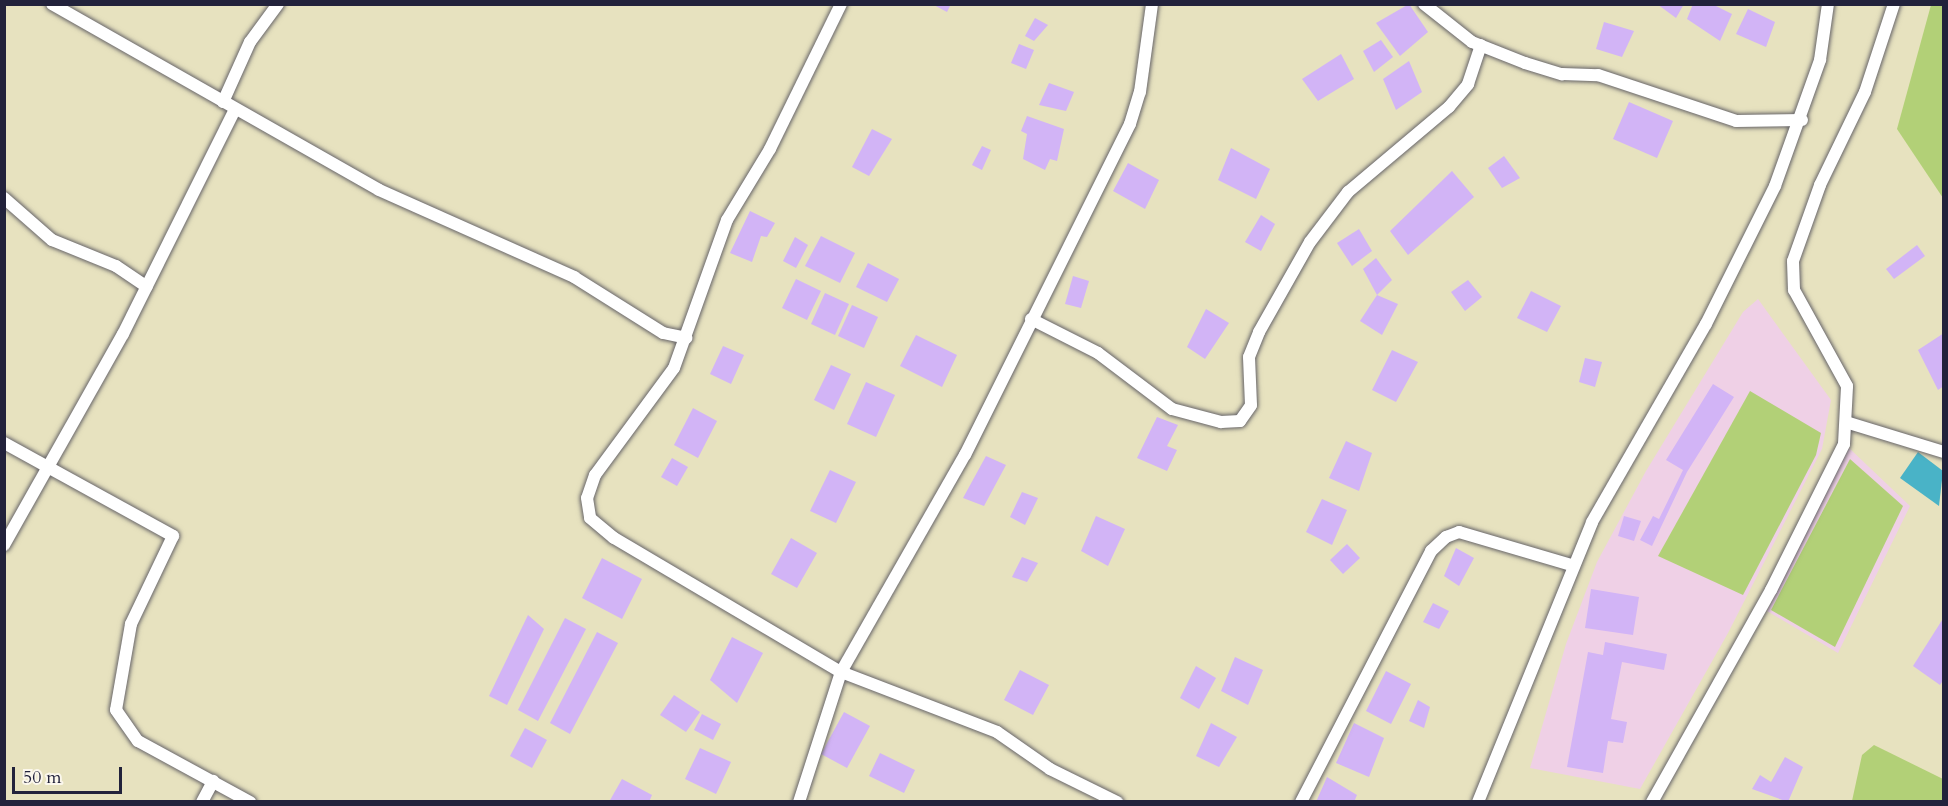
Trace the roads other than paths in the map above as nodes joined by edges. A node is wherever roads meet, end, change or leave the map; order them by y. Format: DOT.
graph roads {
  1 [pos="52,4"];
  2 [pos="278,4"];
  3 [pos="841,4"];
  4 [pos="1152,4"];
  5 [pos="1424,4"];
  6 [pos="1828,4"];
  7 [pos="1894,4"];
  8 [pos="1481,45"];
  9 [pos="223,102"];
  10 [pos="236,109"];
  11 [pos="1802,120"];
  12 [pos="4,198"];
  13 [pos="147,287"];
  14 [pos="1031,319"];
  15 [pos="686,338"];
  16 [pos="1849,423"];
  17 [pos="4,443"];
  18 [pos="1944,452"];
  19 [pos="48,465"];
  20 [pos="4,545"];
  21 [pos="1571,565"];
  22 [pos="841,672"];
  23 [pos="213,781"];
  24 [pos="202,801"];
  25 [pos="250,801"];
  26 [pos="800,801"];
  27 [pos="1117,801"];
  28 [pos="1301,801"];
  29 [pos="1478,801"];
  30 [pos="1652,801"];
  1 -- 9 [label="street"];
  2 -- 9 [label="street"];
  3 -- 15 [label="street"];
  4 -- 14 [label="street"];
  5 -- 8 [label="street"];
  6 -- 11 [label="street"];
  7 -- 16 [label="street"];
  8 -- 11 [label="street"];
  8 -- 14 [label="street"];
  9 -- 10 [label="street"];
  10 -- 13 [label="street"];
  10 -- 15 [label="street"];
  11 -- 21 [label="street"];
  12 -- 13 [label="street"];
  13 -- 19 [label="street"];
  14 -- 22 [label="street"];
  15 -- 22 [label="street"];
  16 -- 18 [label="street"];
  16 -- 30 [label="street"];
  17 -- 19 [label="street"];
  19 -- 20 [label="street"];
  19 -- 23 [label="street"];
  21 -- 28 [label="street"];
  21 -- 29 [label="street"];
  22 -- 26 [label="street"];
  22 -- 27 [label="street"];
  23 -- 24 [label="street"];
  23 -- 25 [label="street"];
}
